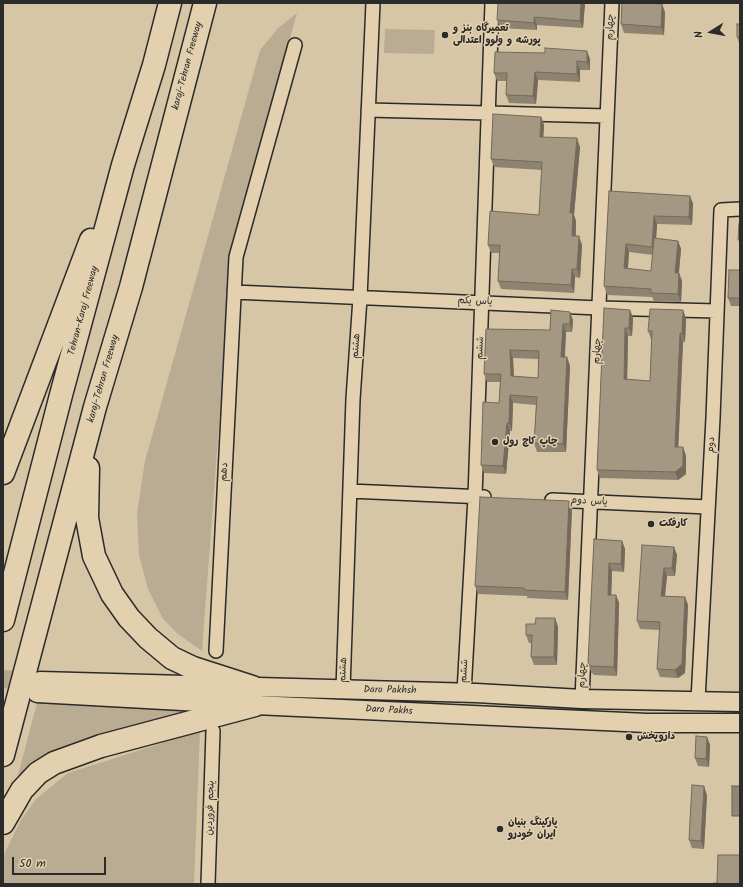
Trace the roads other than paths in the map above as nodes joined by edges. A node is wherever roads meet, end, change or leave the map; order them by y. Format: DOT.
graph roads {
  1 [pos="170,3"];
  2 [pos="205,3"];
  3 [pos="373,3"];
  4 [pos="492,3"];
  5 [pos="612,3"];
  6 [pos="295,45"];
  7 [pos="368,110"];
  8 [pos="488,113"];
  9 [pos="608,116"];
  10 [pos="123,165"];
  11 [pos="740,209"];
  12 [pos="234,292"];
  13 [pos="360,298"];
  14 [pos="482,302"];
  15 [pos="599,308"];
  16 [pos="717,311"];
  17 [pos="95,407"];
  18 [pos="3,473"];
  19 [pos="350,491"];
  20 [pos="475,497"];
  21 [pos="498,498"];
  22 [pos="537,499"];
  23 [pos="591,502"];
  24 [pos="708,507"];
  25 [pos="3,620"];
  26 [pos="216,651"];
  27 [pos="39,687"];
  28 [pos="343,689"];
  29 [pos="464,692"];
  30 [pos="254,696"];
  31 [pos="582,699"];
  32 [pos="698,700"];
  33 [pos="654,701"];
  34 [pos="740,702"];
  35 [pos="647,723"];
  36 [pos="740,723"];
  37 [pos="214,731"];
  38 [pos="3,755"];
  39 [pos="3,823"];
  40 [pos="208,884"];
  1 -- 10 [label="highway, Tehran-Karaj Freeway"];
  2 -- 17 [label="highway, karaj-Tehran Freeway"];
  3 -- 7 [label="street, هشتم"];
  4 -- 8 [label="street, ششم"];
  5 -- 9 [label="street, چهارم"];
  6 -- 12 [label="street, دهم"];
  7 -- 8 [label="street"];
  7 -- 13 [label="street, هشتم"];
  8 -- 9 [label="street"];
  8 -- 14 [label="street, ششم"];
  9 -- 15 [label="street, چهارم"];
  10 -- 18 [label="highway"];
  10 -- 25 [label="highway, Tehran-Karaj Freeway"];
  11 -- 16 [label="street, دوم"];
  12 -- 13 [label="street, یاس یکم"];
  12 -- 26 [label="street, دهم"];
  13 -- 14 [label="street, یاس یکم"];
  13 -- 19 [label="street, هشتم"];
  14 -- 15 [label="street, یاس یکم"];
  14 -- 20 [label="street, ششم"];
  15 -- 16 [label="street, یاس یکم"];
  15 -- 23 [label="street, چهارم"];
  16 -- 24 [label="street, دوم"];
  17 -- 30 [label="highway"];
  17 -- 38 [label="highway, karaj-Tehran Freeway"];
  19 -- 20 [label="street"];
  19 -- 28 [label="street, هشتم"];
  20 -- 21 [label="street"];
  20 -- 29 [label="street, ششم"];
  22 -- 23 [label="street, یاس دوم"];
  23 -- 24 [label="street, یاس دوم"];
  23 -- 31 [label="street, چهارم"];
  24 -- 32 [label="street, دوم"];
  27 -- 30 [label="street, Daro Pakhs"];
  28 -- 29 [label="street, Daro Pakhsh"];
  28 -- 30 [label="street, Daro Pakhsh"];
  29 -- 31 [label="street, Daro Pakhsh"];
  30 -- 35 [label="street, Daro Pakhs"];
  30 -- 39 [label="highway"];
  31 -- 33 [label="street, Daro Pakhsh"];
  32 -- 33 [label="street, Daro Pakhsh"];
  32 -- 34 [label="street, Daro Pakhsh"];
  33 -- 35 [label="street"];
  35 -- 36 [label="street, Daro Pakhs"];
  37 -- 40 [label="street, پنجم فروردین"];
}
